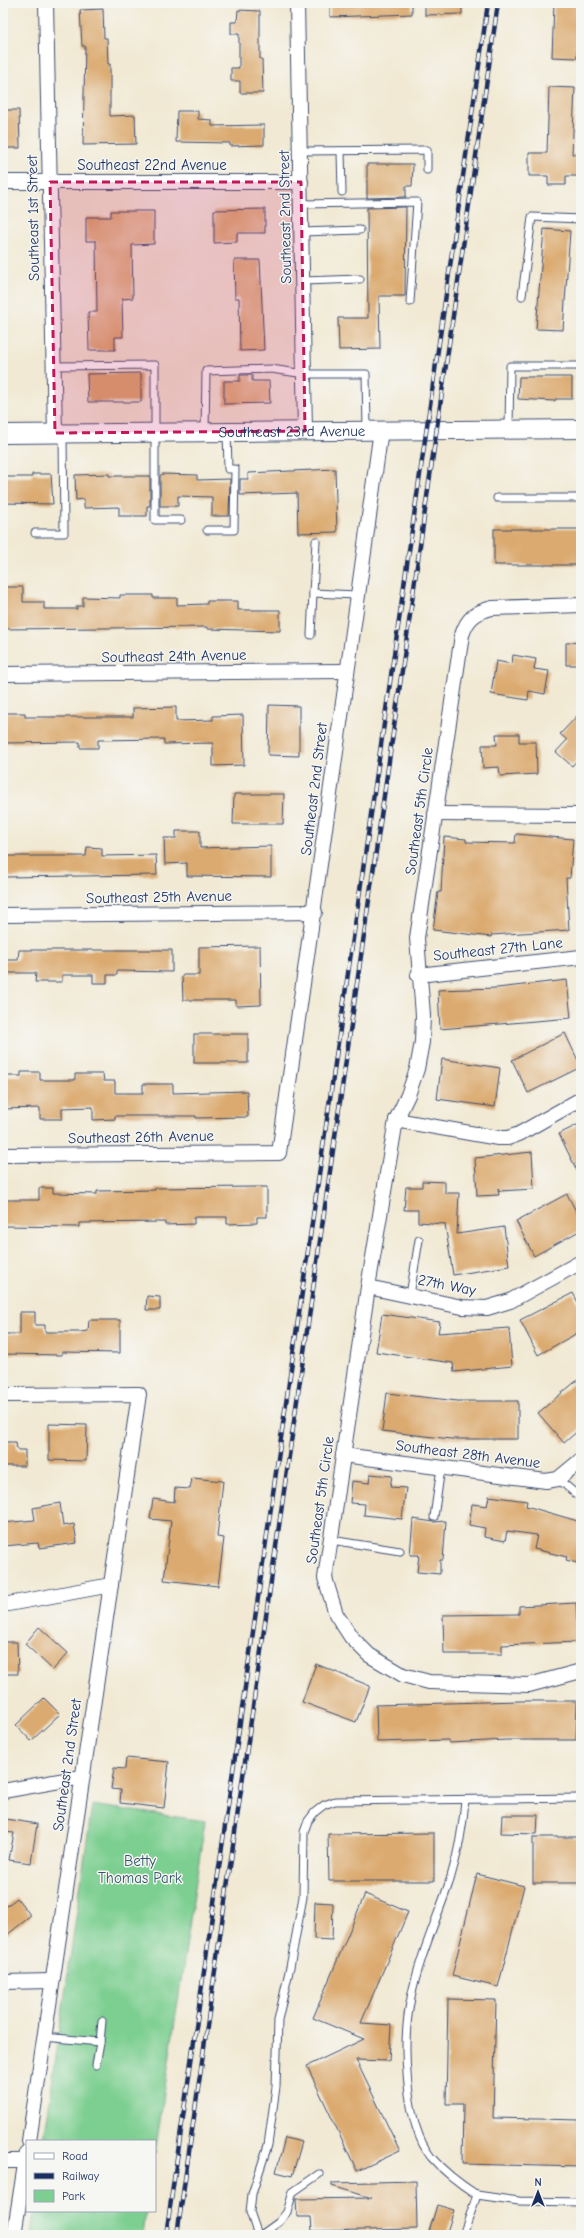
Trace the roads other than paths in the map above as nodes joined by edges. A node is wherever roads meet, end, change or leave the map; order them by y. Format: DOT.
graph roads {
  1 [pos="46,3"];
  2 [pos="297,3"];
  3 [pos="300,151"];
  4 [pos="341,151"];
  5 [pos="427,170"];
  6 [pos="3,182"];
  7 [pos="50,182"];
  8 [pos="301,182"];
  9 [pos="342,192"];
  10 [pos="302,204"];
  11 [pos="581,219"];
  12 [pos="360,230"];
  13 [pos="302,232"];
  14 [pos="360,279"];
  15 [pos="303,281"];
  16 [pos="522,296"];
  17 [pos="410,302"];
  18 [pos="54,366"];
  19 [pos="581,366"];
  20 [pos="305,374"];
  21 [pos="509,429"];
  22 [pos="581,429"];
  23 [pos="305,430"];
  24 [pos="374,430"];
  25 [pos="227,431"];
  26 [pos="155,432"];
  27 [pos="205,432"];
  28 [pos="59,433"];
  29 [pos="3,434"];
  30 [pos="497,498"];
  31 [pos="581,498"];
  32 [pos="181,520"];
  33 [pos="207,530"];
  34 [pos="35,533"];
  35 [pos="316,541"];
  36 [pos="313,593"];
  37 [pos="357,595"];
  38 [pos="581,605"];
  39 [pos="311,634"];
  40 [pos="346,671"];
  41 [pos="3,674"];
  42 [pos="435,814"];
  43 [pos="581,815"];
  44 [pos="315,912"];
  45 [pos="3,915"];
  46 [pos="581,957"];
  47 [pos="418,975"];
  48 [pos="581,1099"];
  49 [pos="396,1120"];
  50 [pos="279,1153"];
  51 [pos="3,1155"];
  52 [pos="419,1240"];
  53 [pos="581,1262"];
  54 [pos="368,1287"];
  55 [pos="410,1295"];
  56 [pos="3,1395"];
  57 [pos="343,1455"];
  58 [pos="581,1460"];
  59 [pos="441,1468"];
  60 [pos="558,1479"];
  61 [pos="581,1498"];
  62 [pos="434,1517"];
  63 [pos="331,1540"];
  64 [pos="400,1551"];
  65 [pos="111,1585"];
  66 [pos="3,1605"];
  67 [pos="581,1671"];
  68 [pos="82,1777"];
  69 [pos="3,1791"];
  70 [pos="581,1798"];
  71 [pos="465,1800"];
  72 [pos="52,1981"];
  73 [pos="3,1982"];
  74 [pos="102,2021"];
  75 [pos="44,2037"];
  76 [pos="100,2042"];
  77 [pos="96,2065"];
  78 [pos="29,2140"];
  79 [pos="26,2157"];
  80 [pos="3,2161"];
  81 [pos="319,2174"];
  82 [pos="477,2195"];
  83 [pos="581,2202"];
  84 [pos="14,2235"];
  85 [pos="258,2235"];
  86 [pos="261,2235"];
  87 [pos="463,2235"];
  1 -- 7 [label="street, Southeast 1st Street"];
  2 -- 3 [label="street, Southeast 2nd Street"];
  3 -- 4 [label="lane"];
  3 -- 8 [label="street, Southeast 2nd Street"];
  4 -- 5 [label="lane"];
  4 -- 9 [label="lane"];
  6 -- 7 [label="street, Southeast 22nd Avenue"];
  7 -- 8 [label="street, Southeast 22nd Avenue"];
  7 -- 18 [label="street, Southeast 1st Street"];
  8 -- 10 [label="street, Southeast 2nd Street"];
  10 -- 13 [label="street, Southeast 2nd Street"];
  10 -- 17 [label="lane"];
  11 -- 16 [label="lane"];
  12 -- 13 [label="lane"];
  13 -- 15 [label="street, Southeast 2nd Street"];
  14 -- 15 [label="lane"];
  15 -- 20 [label="street, Southeast 2nd Street"];
  18 -- 26 [label="lane"];
  18 -- 28 [label="street, Southeast 1st Street"];
  19 -- 21 [label="lane"];
  20 -- 23 [label="street, Southeast 2nd Street"];
  20 -- 24 [label="lane"];
  20 -- 27 [label="lane"];
  21 -- 22 [label="street, Southeast 23rd Avenue"];
  21 -- 24 [label="street, Southeast 23rd Avenue"];
  23 -- 24 [label="street, Southeast 23rd Avenue"];
  23 -- 25 [label="street, Southeast 23rd Avenue"];
  24 -- 37 [label="street, Southeast 2nd Street"];
  25 -- 27 [label="street, Southeast 23rd Avenue"];
  25 -- 33 [label="lane"];
  26 -- 27 [label="street, Southeast 23rd Avenue"];
  26 -- 28 [label="street, Southeast 23rd Avenue"];
  26 -- 32 [label="lane"];
  28 -- 29 [label="street, Southeast 23rd Avenue"];
  28 -- 34 [label="lane"];
  30 -- 31 [label="lane"];
  35 -- 36 [label="lane"];
  36 -- 37 [label="lane"];
  36 -- 39 [label="lane"];
  37 -- 40 [label="street, Southeast 2nd Street"];
  38 -- 42 [label="street, Southeast 5th Circle"];
  40 -- 41 [label="street, Southeast 24th Avenue"];
  40 -- 44 [label="street, Southeast 2nd Street"];
  42 -- 43 [label="street"];
  42 -- 47 [label="street, Southeast 5th Circle"];
  44 -- 45 [label="street, Southeast 25th Avenue"];
  44 -- 50 [label="street, Southeast 2nd Street"];
  46 -- 47 [label="street, Southeast 27th Lane"];
  47 -- 49 [label="street, Southeast 5th Circle"];
  48 -- 49 [label="street"];
  49 -- 54 [label="street, Southeast 5th Circle"];
  50 -- 51 [label="street, Southeast 26th Avenue"];
  52 -- 55 [label="lane"];
  53 -- 55 [label="street, 27th Way"];
  54 -- 55 [label="street, 27th Way"];
  54 -- 57 [label="street, Southeast 5th Circle"];
  56 -- 65 [label="street, Southeast 2nd Street"];
  57 -- 59 [label="street, Southeast 28th Avenue"];
  57 -- 63 [label="street, Southeast 5th Circle"];
  58 -- 60 [label="street, Southeast 28th Avenue"];
  59 -- 60 [label="street, Southeast 28th Avenue"];
  59 -- 62 [label="lane"];
  60 -- 61 [label="lane"];
  63 -- 64 [label="lane"];
  63 -- 67 [label="street, Southeast 5th Circle"];
  65 -- 66 [label="street"];
  65 -- 68 [label="street, Southeast 2nd Street"];
  68 -- 69 [label="street"];
  68 -- 72 [label="street, Southeast 2nd Street"];
  70 -- 71 [label="lane"];
  71 -- 82 [label="lane"];
  71 -- 85 [label="lane"];
  72 -- 73 [label="street"];
  72 -- 75 [label="street, Southeast 2nd Street"];
  74 -- 76 [label="lane"];
  75 -- 76 [label="lane"];
  75 -- 78 [label="street, Southeast 2nd Street"];
  76 -- 77 [label="lane"];
  79 -- 80 [label="street"];
  79 -- 84 [label="street"];
  81 -- 86 [label="lane"];
  82 -- 83 [label="lane"];
  82 -- 87 [label="lane"];
}
